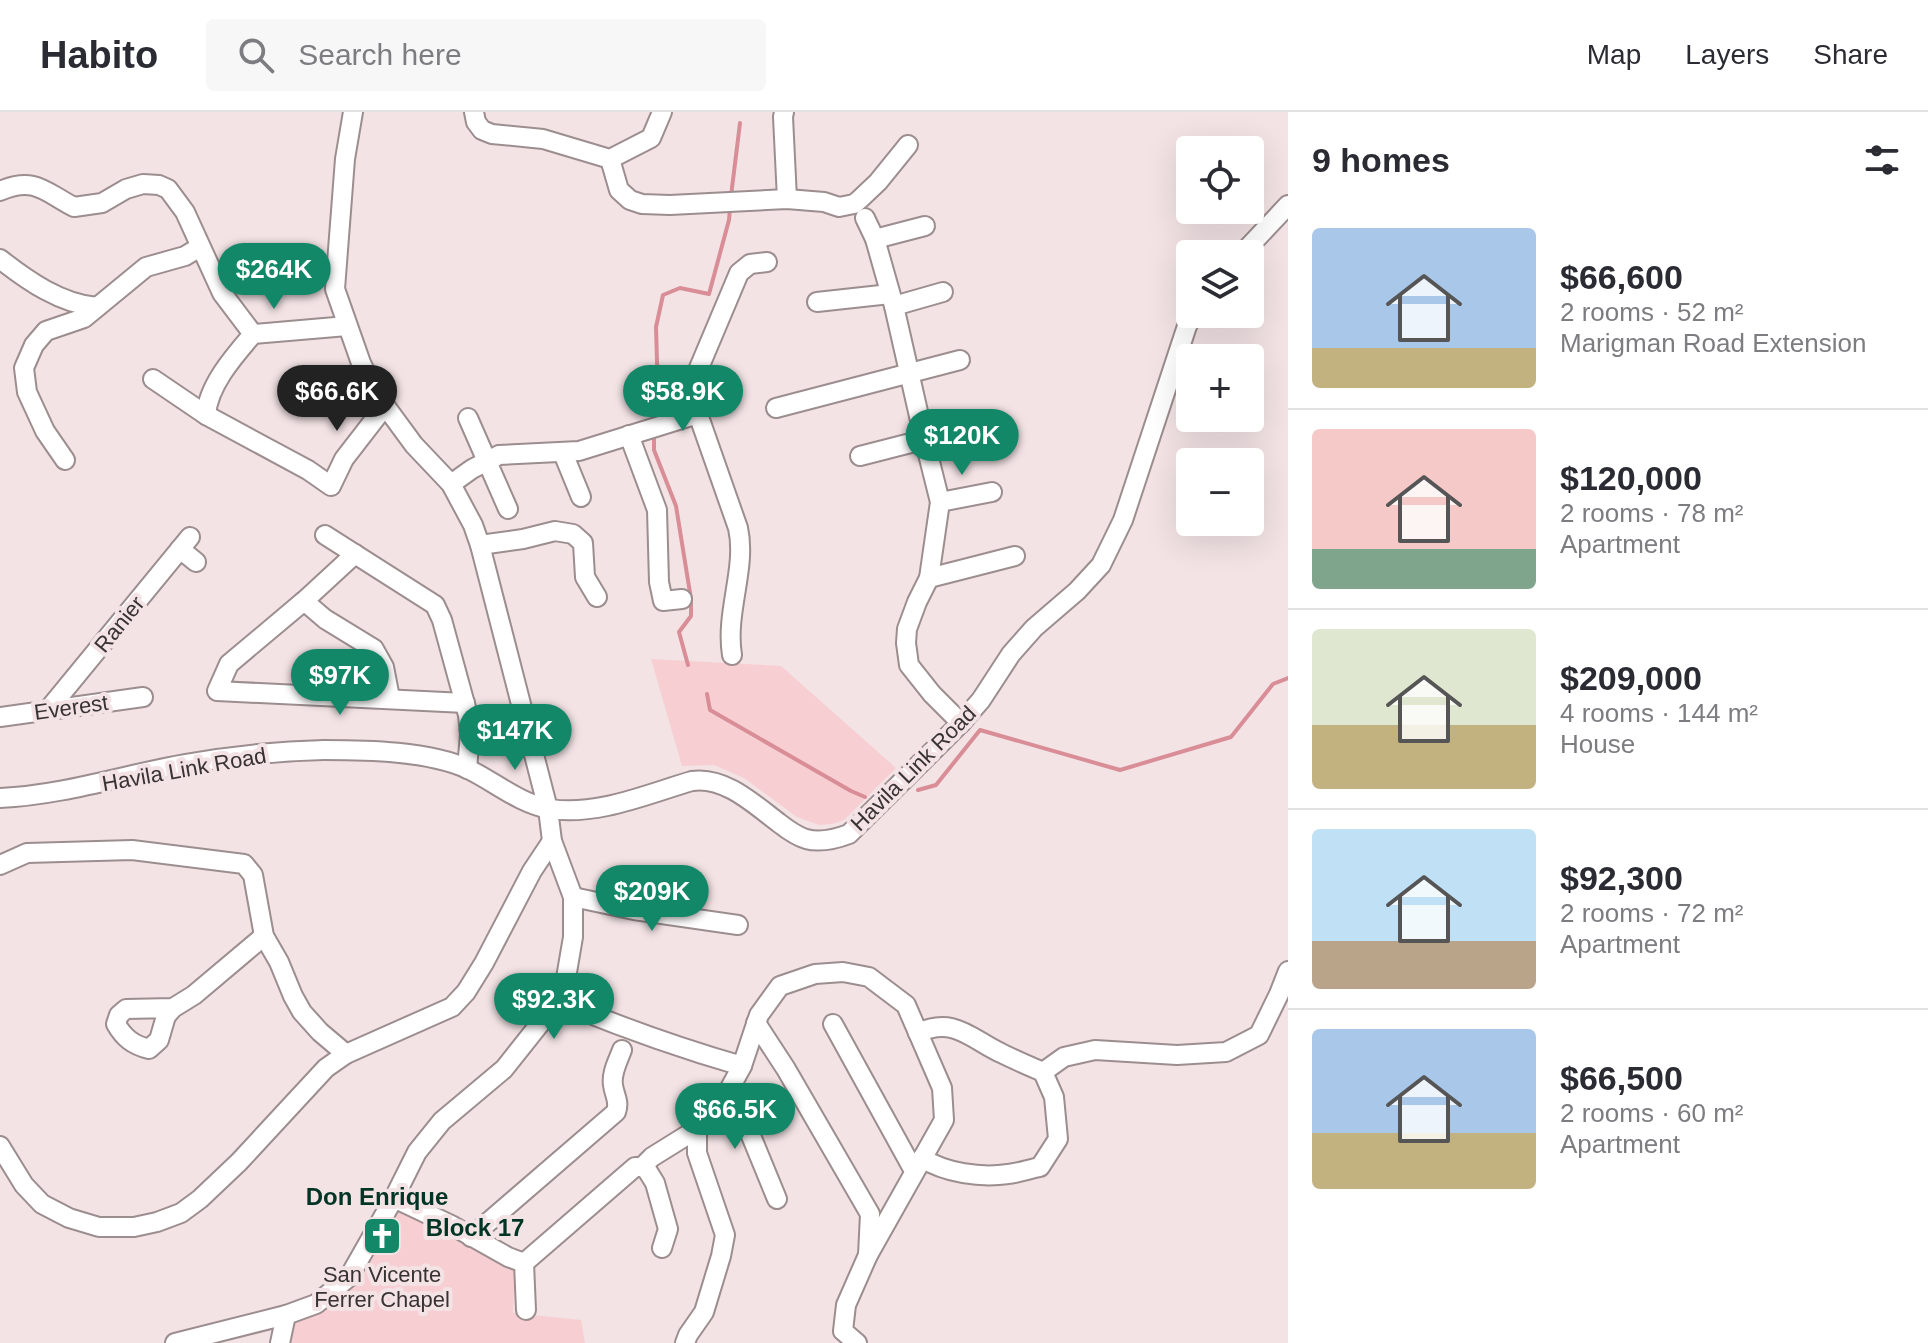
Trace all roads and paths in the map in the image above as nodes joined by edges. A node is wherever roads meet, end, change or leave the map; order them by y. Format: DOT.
graph roads {
  1 [pos="353,112"];
  2 [pos="474,112"];
  3 [pos="662,112"];
  4 [pos="784,112"];
  5 [pos="908,145"];
  6 [pos="610,159"];
  7 [pos="0,191"];
  8 [pos="787,199"];
  9 [pos="1288,205"];
  10 [pos="865,218"];
  11 [pos="925,226"];
  12 [pos="875,239"];
  13 [pos="1255,240"];
  14 [pos="200,247"];
  15 [pos="0,259"];
  16 [pos="767,262"];
  17 [pos="943,292"];
  18 [pos="892,300"];
  19 [pos="817,302"];
  20 [pos="97,307"];
  21 [pos="347,326"];
  22 [pos="1186,328"];
  23 [pos="253,334"];
  24 [pos="960,360"];
  25 [pos="908,372"];
  26 [pos="153,379"];
  27 [pos="385,406"];
  28 [pos="776,408"];
  29 [pos="698,414"];
  30 [pos="206,415"];
  31 [pos="468,418"];
  32 [pos="981,425"];
  33 [pos="629,435"];
  34 [pos="924,438"];
  35 [pos="563,453"];
  36 [pos="860,456"];
  37 [pos="65,460"];
  38 [pos="487,460"];
  39 [pos="451,484"];
  40 [pos="992,492"];
  41 [pos="581,497"];
  42 [pos="940,502"];
  43 [pos="508,509"];
  44 [pos="325,535"];
  45 [pos="480,545"];
  46 [pos="355,554"];
  47 [pos="1015,556"];
  48 [pos="196,562"];
  49 [pos="929,578"];
  50 [pos="597,597"];
  51 [pos="682,599"];
  52 [pos="304,601"];
  53 [pos="732,655"];
  54 [pos="143,697"];
  55 [pos="390,698"];
  56 [pos="465,703"];
  57 [pos="48,710"];
  58 [pos="0,717"];
  59 [pos="961,723"];
  60 [pos="467,769"];
  61 [pos="0,798"];
  62 [pos="548,809"];
  63 [pos="552,841"];
  64 [pos="0,865"];
  65 [pos="573,897"];
  66 [pos="738,925"];
  67 [pos="264,936"];
  68 [pos="1288,971"];
  69 [pos="558,1001"];
  70 [pos="173,1008"];
  71 [pos="756,1023"];
  72 [pos="833,1024"];
  73 [pos="918,1033"];
  74 [pos="622,1050"];
  75 [pos="346,1054"];
  76 [pos="742,1066"];
  77 [pos="1043,1072"];
  78 [pos="731,1087"];
  79 [pos="697,1129"];
  80 [pos="0,1146"];
  81 [pos="918,1165"];
  82 [pos="642,1167"];
  83 [pos="394,1198"];
  84 [pos="777,1199"];
  85 [pos="471,1237"];
  86 [pos="662,1248"];
  87 [pos="868,1255"];
  88 [pos="524,1263"];
  89 [pos="526,1310"];
  90 [pos="286,1315"];
  91 [pos="847,1339"];
  92 [pos="175,1343"];
  93 [pos="280,1343"];
  94 [pos="685,1343"];
  1 -- 21 [label="street"];
  2 -- 6 [label="street"];
  3 -- 6 [label="street"];
  4 -- 8 [label="street"];
  5 -- 8 [label="street"];
  6 -- 8 [label="street"];
  7 -- 14 [label="street"];
  9 -- 13 [label="street"];
  10 -- 12 [label="street"];
  11 -- 12 [label="street"];
  12 -- 18 [label="street"];
  14 -- 20 [label="street"];
  14 -- 23 [label="street"];
  15 -- 20 [label="street"];
  16 -- 29 [label="street"];
  17 -- 18 [label="street"];
  18 -- 19 [label="street"];
  18 -- 25 [label="street"];
  20 -- 37 [label="street"];
  21 -- 23 [label="street"];
  21 -- 27 [label="street"];
  22 -- 59 [label="street, Havila Link Road"];
  23 -- 30 [label="street"];
  24 -- 25 [label="street"];
  25 -- 28 [label="street"];
  25 -- 34 [label="street"];
  26 -- 30 [label="street"];
  27 -- 30 [label="street"];
  27 -- 39 [label="street"];
  29 -- 33 [label="street"];
  29 -- 53 [label="street"];
  31 -- 38 [label="street"];
  32 -- 34 [label="street"];
  33 -- 35 [label="street"];
  33 -- 51 [label="street"];
  34 -- 36 [label="street"];
  34 -- 42 [label="street"];
  35 -- 38 [label="street"];
  35 -- 41 [label="street"];
  38 -- 39 [label="street"];
  38 -- 43 [label="street"];
  39 -- 45 [label="street"];
  40 -- 42 [label="street"];
  42 -- 49 [label="street"];
  44 -- 46 [label="street"];
  45 -- 50 [label="street"];
  45 -- 62 [label="street"];
  46 -- 52 [label="street"];
  46 -- 56 [label="street"];
  47 -- 49 [label="street"];
  48 -- 57 [label="street, Ranier"];
  49 -- 59 [label="street"];
  52 -- 55 [label="street"];
  52 -- 55 [label="street"];
  54 -- 57 [label="street, Everest"];
  55 -- 56 [label="street"];
  56 -- 60 [label="street"];
  57 -- 58 [label="street, Everest"];
  59 -- 62 [label="street, Havila Link Road"];
  60 -- 61 [label="street, Havila Link Road"];
  60 -- 62 [label="street, Havila Link Road"];
  62 -- 63 [label="street"];
  63 -- 65 [label="street"];
  63 -- 75 [label="street"];
  64 -- 67 [label="street"];
  65 -- 66 [label="street"];
  65 -- 69 [label="street"];
  67 -- 70 [label="street"];
  67 -- 75 [label="street"];
  68 -- 77 [label="street"];
  69 -- 76 [label="street"];
  69 -- 83 [label="street"];
  71 -- 73 [label="street"];
  71 -- 76 [label="street"];
  71 -- 87 [label="street"];
  72 -- 81 [label="street"];
  73 -- 77 [label="street"];
  73 -- 81 [label="street"];
  74 -- 85 [label="street"];
  75 -- 80 [label="street"];
  76 -- 78 [label="street"];
  77 -- 81 [label="street"];
  78 -- 79 [label="street"];
  78 -- 84 [label="street"];
  79 -- 82 [label="street"];
  79 -- 94 [label="street"];
  81 -- 87 [label="street"];
  82 -- 86 [label="street"];
  82 -- 88 [label="street"];
  83 -- 85 [label="street"];
  83 -- 90 [label="street"];
  85 -- 88 [label="street"];
  87 -- 91 [label="street"];
  88 -- 89 [label="street"];
  90 -- 92 [label="street"];
  90 -- 93 [label="street"];
}
